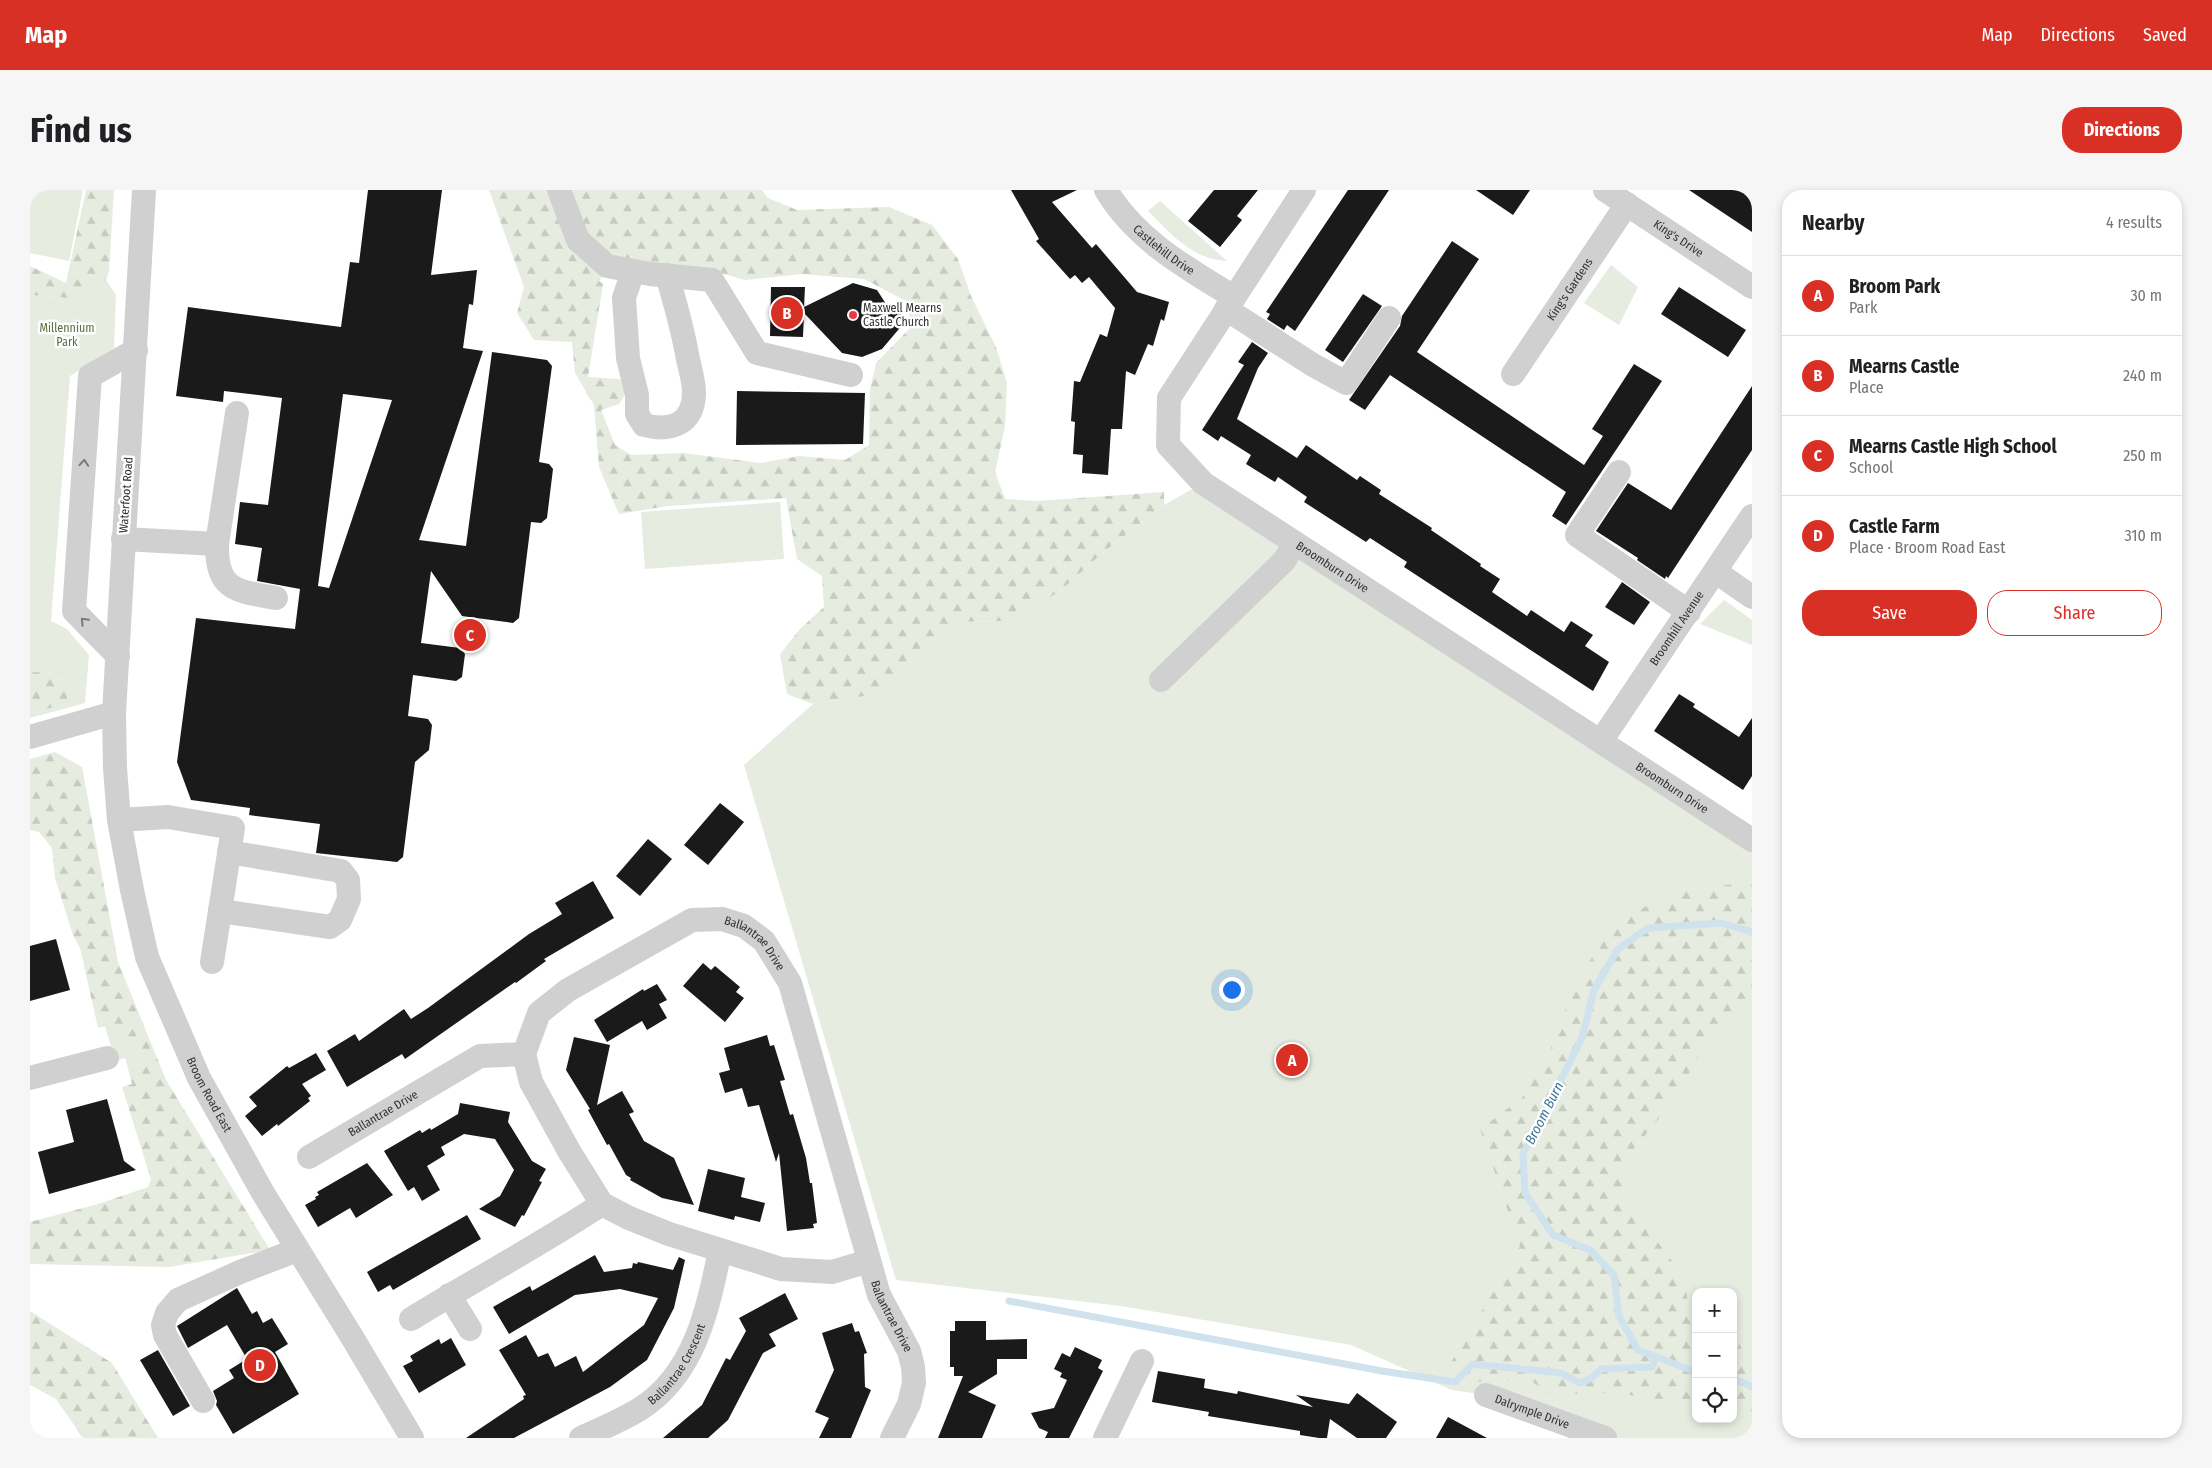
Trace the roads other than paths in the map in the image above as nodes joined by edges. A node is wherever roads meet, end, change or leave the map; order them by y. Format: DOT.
graph roads {
  1 [pos="144,190"];
  2 [pos="559,190"];
  3 [pos="1106,190"];
  4 [pos="1304,190"];
  5 [pos="1605,190"];
  6 [pos="1627,204"];
  7 [pos="633,270"];
  8 [pos="667,276"];
  9 [pos="1752,287"];
  10 [pos="1230,303"];
  11 [pos="1390,318"];
  12 [pos="136,350"];
  13 [pos="1513,374"];
  14 [pos="852,375"];
  15 [pos="237,413"];
  16 [pos="1619,472"];
  17 [pos="1752,516"];
  18 [pos="123,539"];
  19 [pos="1295,543"];
  20 [pos="217,544"];
  21 [pos="1716,572"];
  22 [pos="1752,597"];
  23 [pos="276,598"];
  24 [pos="1689,612"];
  25 [pos="118,656"];
  26 [pos="1161,680"];
  27 [pos="114,713"];
  28 [pos="30,737"];
  29 [pos="1602,740"];
  30 [pos="119,820"];
  31 [pos="1752,840"];
  32 [pos="230,852"];
  33 [pos="220,911"];
  34 [pos="212,962"];
  35 [pos="524,1054"];
  36 [pos="107,1058"];
  37 [pos="30,1078"];
  38 [pos="310,1157"];
  39 [pos="602,1204"];
  40 [pos="297,1250"];
  41 [pos="720,1250"];
  42 [pos="869,1261"];
  43 [pos="449,1295"];
  44 [pos="411,1319"];
  45 [pos="470,1329"];
  46 [pos="1142,1361"];
  47 [pos="1486,1395"];
  48 [pos="203,1401"];
  49 [pos="412,1438"];
  50 [pos="582,1438"];
  51 [pos="892,1438"];
  52 [pos="1105,1438"];
  53 [pos="1605,1438"];
  1 -- 12 [label="street, Waterfoot Road"];
  2 -- 7 [label="street"];
  3 -- 10 [label="street, Castlehill Drive"];
  4 -- 10 [label="street, Broomburn Drive"];
  5 -- 6 [label="street, King's Drive"];
  6 -- 9 [label="street, King's Drive"];
  6 -- 13 [label="street, King's Gardens"];
  7 -- 8 [label="street"];
  7 -- 8 [label="street"];
  8 -- 14 [label="street"];
  10 -- 11 [label="street, Castlehill Drive"];
  10 -- 19 [label="street, Broomburn Drive"];
  12 -- 18 [label="street, Waterfoot Road"];
  25 -- 12 [label="street, one-way"];
  15 -- 20 [label="street"];
  16 -- 24 [label="street"];
  17 -- 21 [label="street, Broomhill Avenue"];
  18 -- 20 [label="street"];
  18 -- 25 [label="street, Waterfoot Road"];
  19 -- 26 [label="street"];
  19 -- 29 [label="street, Broomburn Drive"];
  20 -- 23 [label="street"];
  21 -- 22 [label="street"];
  21 -- 24 [label="street, Broomhill Avenue"];
  24 -- 29 [label="street, Broomhill Avenue"];
  25 -- 27 [label="street, Waterfoot Road"];
  27 -- 28 [label="street"];
  27 -- 30 [label="street, Broom Road East"];
  29 -- 31 [label="street, Broomburn Drive"];
  30 -- 32 [label="street"];
  30 -- 40 [label="street, Broom Road East"];
  32 -- 33 [label="street"];
  32 -- 33 [label="street"];
  33 -- 34 [label="street"];
  35 -- 38 [label="street, Ballantrae Drive"];
  35 -- 39 [label="street"];
  35 -- 42 [label="street, Ballantrae Drive"];
  36 -- 37 [label="street"];
  39 -- 41 [label="street"];
  39 -- 43 [label="street"];
  40 -- 48 [label="street"];
  40 -- 49 [label="street, Broom Road East"];
  41 -- 42 [label="street"];
  41 -- 50 [label="street, Ballantrae Crescent"];
  42 -- 51 [label="street, Ballantrae Drive"];
  43 -- 44 [label="street"];
  43 -- 45 [label="street"];
  46 -- 52 [label="street"];
  47 -- 53 [label="street, Dalrymple Drive"];
}
